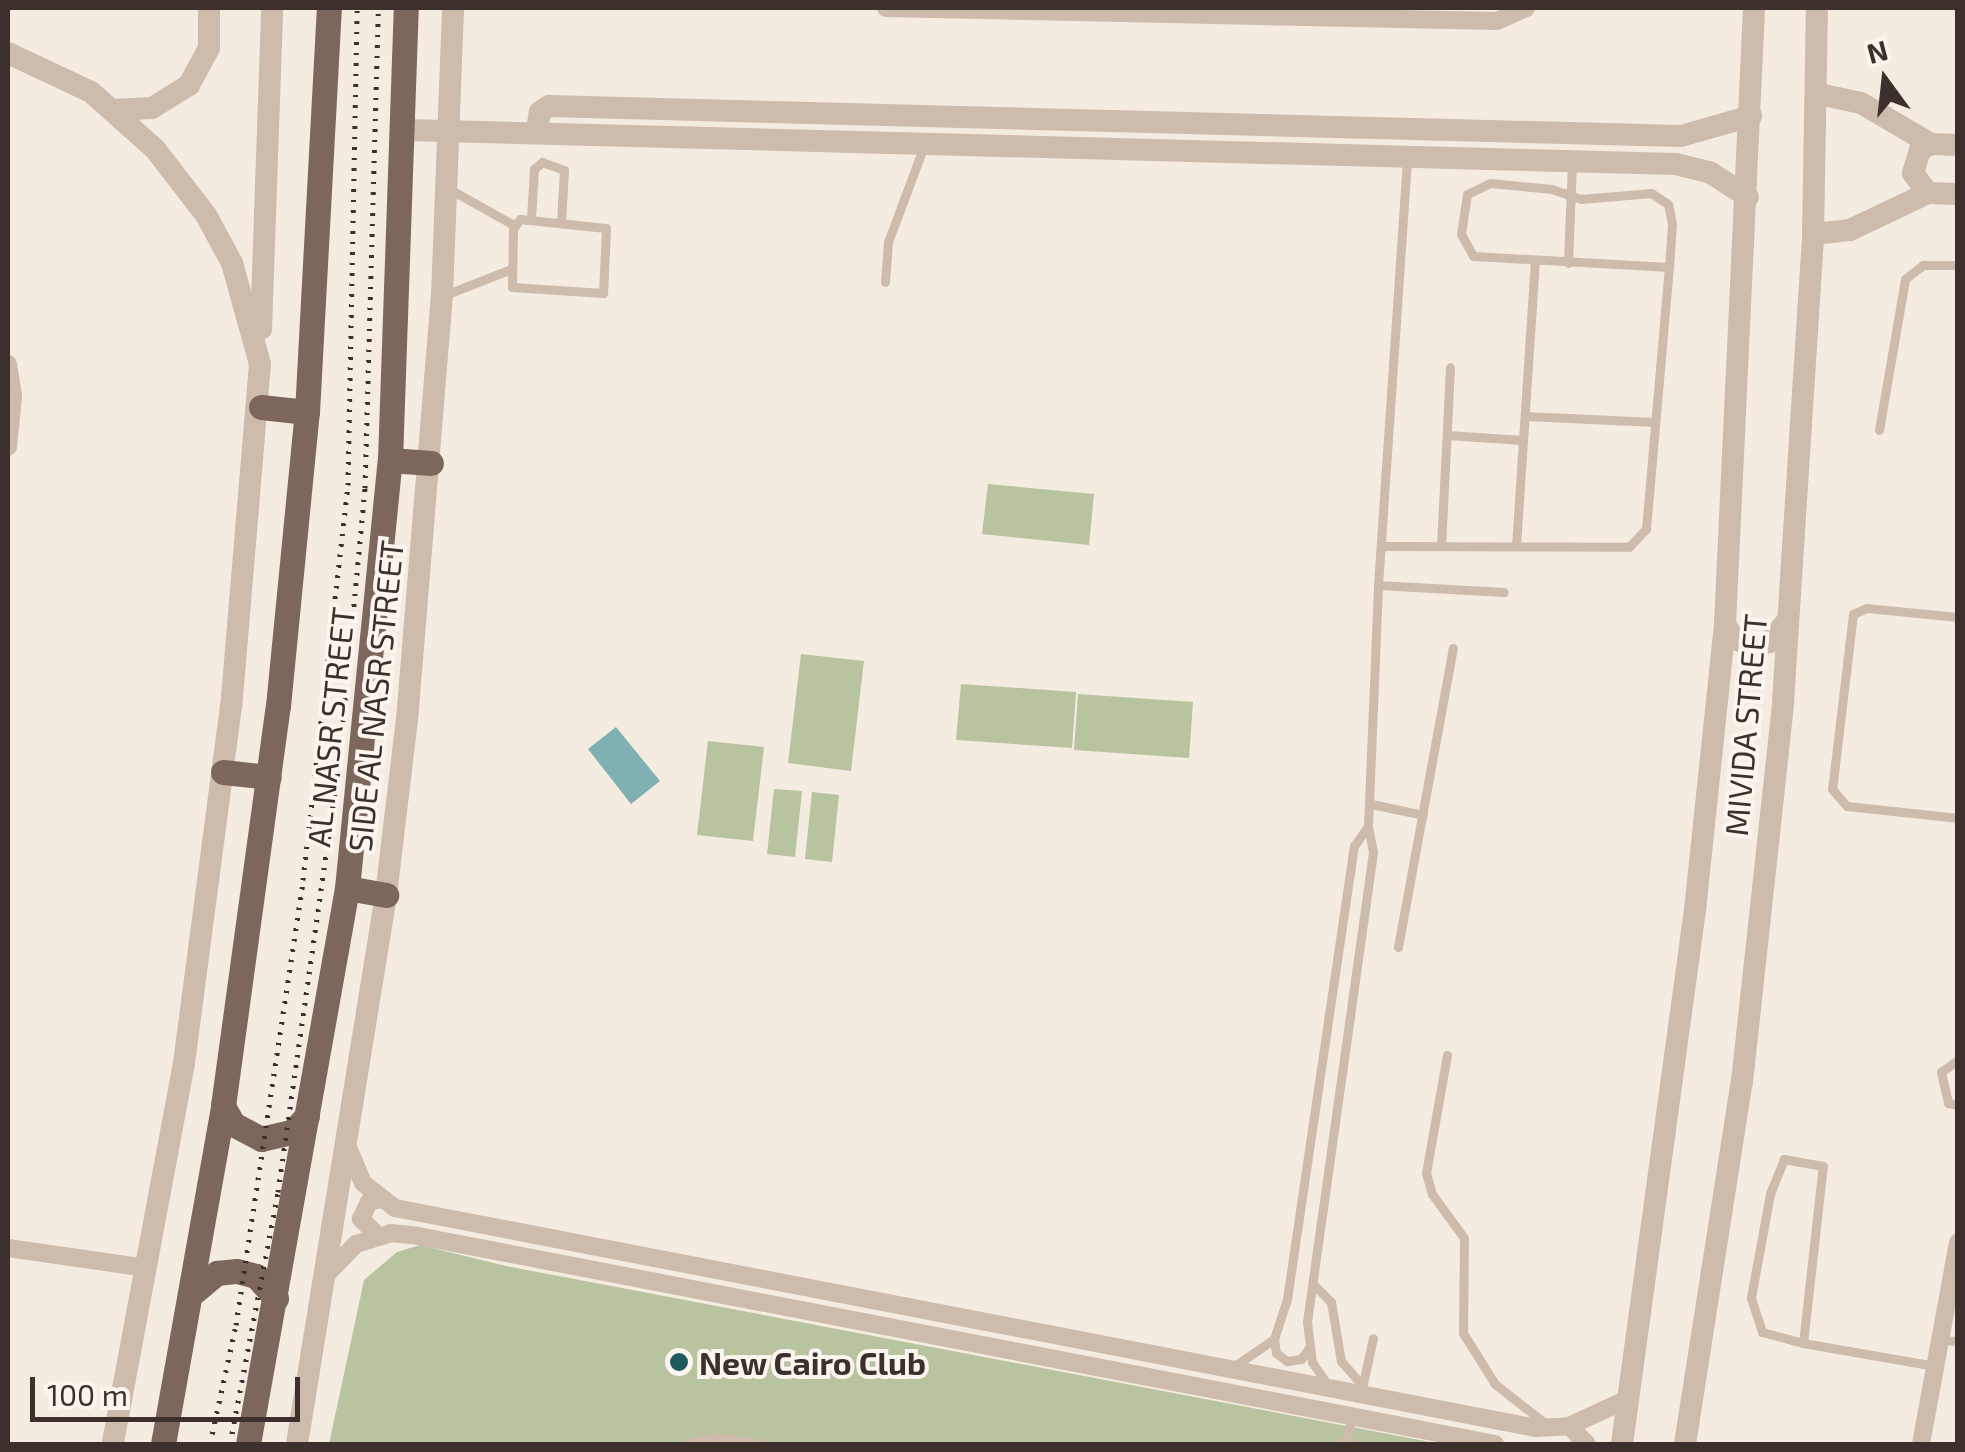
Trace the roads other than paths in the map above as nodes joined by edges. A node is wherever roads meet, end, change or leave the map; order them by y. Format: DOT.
graph roads {
  1 [pos="209,8"];
  2 [pos="272,8"];
  3 [pos="329,8"];
  4 [pos="406,8"];
  5 [pos="453,8"];
  6 [pos="886,8"];
  7 [pos="1526,8"];
  8 [pos="1754,8"];
  9 [pos="1818,8"];
  10 [pos="1426,14"];
  11 [pos="8,53"];
  12 [pos="1819,94"];
  13 [pos="113,110"];
  14 [pos="1750,116"];
  15 [pos="405,130"];
  16 [pos="537,130"];
  17 [pos="450,131"];
  18 [pos="1538,133"];
  19 [pos="1699,135"];
  20 [pos="925,141"];
  21 [pos="1932,144"];
  22 [pos="1958,145"];
  23 [pos="1408,156"];
  24 [pos="1572,159"];
  25 [pos="1538,160"];
  26 [pos="1694,166"];
  27 [pos="449,190"];
  28 [pos="1928,193"];
  29 [pos="1958,194"];
  30 [pos="1571,197"];
  31 [pos="1748,197"];
  32 [pos="531,219"];
  33 [pos="562,222"];
  34 [pos="514,225"];
  35 [pos="1813,234"];
  36 [pos="1535,261"];
  37 [pos="1568,262"];
  38 [pos="1958,264"];
  39 [pos="1668,268"];
  40 [pos="511,269"];
  41 [pos="885,282"];
  42 [pos="442,296"];
  43 [pos="8,364"];
  44 [pos="260,364"];
  45 [pos="1450,368"];
  46 [pos="261,407"];
  47 [pos="307,412"];
  48 [pos="1525,416"];
  49 [pos="1655,422"];
  50 [pos="1879,430"];
  51 [pos="1447,435"];
  52 [pos="1523,440"];
  53 [pos="8,447"];
  54 [pos="390,460"];
  55 [pos="431,463"];
  56 [pos="1382,546"];
  57 [pos="1441,546"];
  58 [pos="1516,546"];
  59 [pos="1378,585"];
  60 [pos="1504,592"];
  61 [pos="1958,617"];
  62 [pos="1788,620"];
  63 [pos="1725,624"];
  64 [pos="1453,648"];
  65 [pos="223,772"];
  66 [pos="270,777"];
  67 [pos="1371,804"];
  68 [pos="1423,814"];
  69 [pos="1958,818"];
  70 [pos="1368,826"];
  71 [pos="346,888"];
  72 [pos="386,895"];
  73 [pos="1398,946"];
  74 [pos="1447,1054"];
  75 [pos="1958,1060"];
  76 [pos="1958,1105"];
  77 [pos="223,1106"];
  78 [pos="307,1116"];
  79 [pos="346,1142"];
  80 [pos="380,1198"];
  81 [pos="377,1236"];
  82 [pos="1958,1242"];
  83 [pos="8,1248"];
  84 [pos="1954,1262"];
  85 [pos="147,1268"];
  86 [pos="324,1276"];
  87 [pos="1315,1286"];
  88 [pos="194,1292"];
  89 [pos="276,1298"];
  90 [pos="1373,1338"];
  91 [pos="1274,1339"];
  92 [pos="1950,1341"];
  93 [pos="1803,1342"];
  94 [pos="1309,1348"];
  95 [pos="1935,1366"];
  96 [pos="1212,1368"];
  97 [pos="1333,1391"];
  98 [pos="1358,1398"];
  99 [pos="1630,1398"];
  100 [pos="1560,1427"];
  101 [pos="1346,1443"];
  102 [pos="112,1444"];
  103 [pos="163,1444"];
  104 [pos="248,1444"];
  105 [pos="297,1444"];
  106 [pos="684,1444"];
  107 [pos="761,1444"];
  108 [pos="1495,1444"];
  109 [pos="1588,1444"];
  110 [pos="1622,1444"];
  111 [pos="1684,1444"];
  112 [pos="1921,1444"];
  1 -- 13 [label="street"];
  2 -- 44 [label="street"];
  3 -- 47 [label="main road, AL NASR STREET"];
  4 -- 15 [label="main road, AL NASR STREET"];
  5 -- 17 [label="street, SIDE AL NASR STREET"];
  6 -- 10 [label="street"];
  7 -- 10 [label="street"];
  8 -- 14 [label="street, MIVIDA STREET"];
  9 -- 12 [label="street, MIVIDA STREET"];
  11 -- 13 [label="street"];
  12 -- 21 [label="street"];
  12 -- 35 [label="street, MIVIDA STREET"];
  13 -- 44 [label="street"];
  14 -- 19 [label="street"];
  14 -- 31 [label="street, MIVIDA STREET"];
  15 -- 17 [label="street"];
  15 -- 54 [label="main road, AL NASR STREET"];
  16 -- 17 [label="street"];
  16 -- 18 [label="street"];
  16 -- 20 [label="street"];
  17 -- 27 [label="street, SIDE AL NASR STREET"];
  18 -- 19 [label="street"];
  18 -- 25 [label="street"];
  19 -- 26 [label="street"];
  20 -- 23 [label="street"];
  20 -- 41 [label="lane"];
  21 -- 22 [label="street"];
  21 -- 28 [label="street"];
  23 -- 25 [label="street"];
  23 -- 56 [label="lane"];
  24 -- 25 [label="street"];
  24 -- 26 [label="street"];
  24 -- 30 [label="lane"];
  26 -- 31 [label="street"];
  27 -- 34 [label="lane"];
  27 -- 42 [label="street, SIDE AL NASR STREET"];
  28 -- 29 [label="street"];
  28 -- 35 [label="street"];
  30 -- 36 [label="lane"];
  30 -- 37 [label="lane"];
  30 -- 39 [label="lane"];
  31 -- 63 [label="street, MIVIDA STREET"];
  32 -- 33 [label="lane"];
  32 -- 33 [label="lane"];
  32 -- 34 [label="lane"];
  33 -- 40 [label="lane"];
  34 -- 40 [label="lane"];
  35 -- 62 [label="street, MIVIDA STREET"];
  36 -- 37 [label="lane"];
  36 -- 48 [label="lane"];
  37 -- 39 [label="lane"];
  38 -- 50 [label="lane"];
  39 -- 49 [label="lane"];
  40 -- 42 [label="lane"];
  42 -- 55 [label="street, SIDE AL NASR STREET"];
  43 -- 53 [label="street"];
  44 -- 46 [label="street"];
  45 -- 51 [label="lane"];
  46 -- 47 [label="main road"];
  46 -- 65 [label="street"];
  47 -- 66 [label="main road, AL NASR STREET"];
  48 -- 49 [label="lane"];
  48 -- 52 [label="lane"];
  49 -- 58 [label="lane"];
  51 -- 52 [label="lane"];
  51 -- 57 [label="lane"];
  52 -- 58 [label="lane"];
  54 -- 55 [label="main road"];
  54 -- 71 [label="main road, AL NASR STREET"];
  55 -- 72 [label="street, SIDE AL NASR STREET"];
  56 -- 57 [label="lane"];
  56 -- 59 [label="lane"];
  57 -- 58 [label="lane"];
  59 -- 60 [label="lane"];
  59 -- 67 [label="lane"];
  61 -- 69 [label="lane"];
  62 -- 63 [label="street"];
  62 -- 111 [label="street, MIVIDA STREET"];
  63 -- 99 [label="street, MIVIDA STREET"];
  64 -- 68 [label="lane"];
  65 -- 66 [label="main road"];
  65 -- 85 [label="street"];
  66 -- 77 [label="main road, AL NASR STREET"];
  67 -- 68 [label="lane"];
  67 -- 70 [label="lane"];
  68 -- 73 [label="lane"];
  70 -- 87 [label="lane"];
  70 -- 91 [label="lane"];
  71 -- 72 [label="main road"];
  71 -- 78 [label="main road, AL NASR STREET"];
  72 -- 79 [label="street, SIDE AL NASR STREET"];
  74 -- 100 [label="lane"];
  75 -- 76 [label="lane"];
  77 -- 78 [label="main road"];
  77 -- 88 [label="main road, AL NASR STREET"];
  78 -- 89 [label="main road, AL NASR STREET"];
  79 -- 80 [label="street"];
  79 -- 86 [label="street, SIDE AL NASR STREET"];
  80 -- 81 [label="street"];
  80 -- 96 [label="street"];
  81 -- 86 [label="street"];
  81 -- 98 [label="street"];
  82 -- 84 [label="street"];
  83 -- 85 [label="street"];
  84 -- 92 [label="street"];
  85 -- 102 [label="street"];
  86 -- 105 [label="street, SIDE AL NASR STREET"];
  87 -- 94 [label="lane"];
  87 -- 98 [label="lane"];
  88 -- 89 [label="main road"];
  88 -- 103 [label="main road, AL NASR STREET"];
  89 -- 104 [label="main road, AL NASR STREET"];
  90 -- 98 [label="lane"];
  91 -- 94 [label="lane"];
  91 -- 96 [label="lane"];
  92 -- 95 [label="street"];
  93 -- 93 [label="lane"];
  93 -- 95 [label="lane"];
  94 -- 97 [label="lane"];
  95 -- 112 [label="street"];
  96 -- 97 [label="street"];
  97 -- 98 [label="street"];
  98 -- 100 [label="street"];
  98 -- 101 [label="lane"];
  98 -- 108 [label="street"];
  99 -- 100 [label="street"];
  99 -- 110 [label="street, MIVIDA STREET"];
  100 -- 109 [label="street"];
  106 -- 107 [label="lane"];
}
